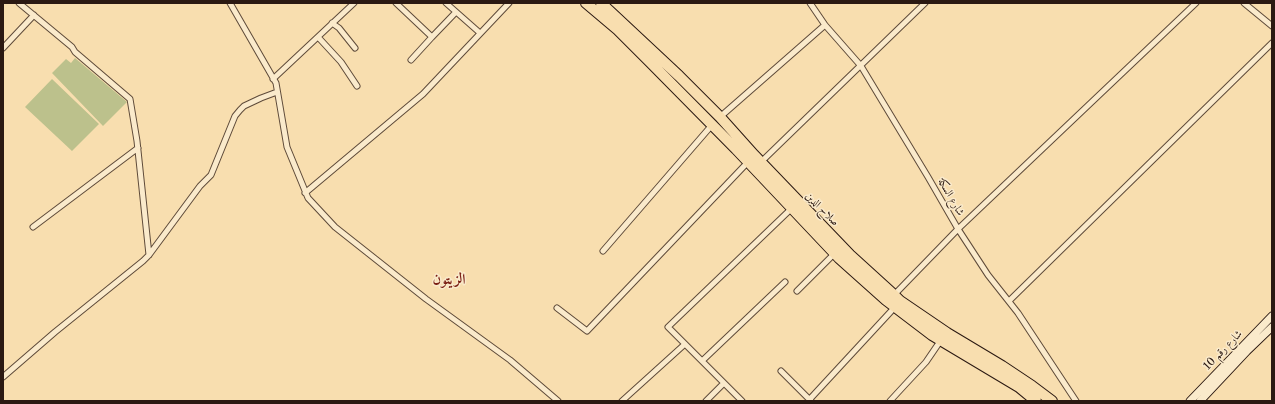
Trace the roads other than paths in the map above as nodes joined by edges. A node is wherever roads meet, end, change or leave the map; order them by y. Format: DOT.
graph roads {
  1 [pos="19,3"];
  2 [pos="230,3"];
  3 [pos="354,3"];
  4 [pos="396,3"];
  5 [pos="446,3"];
  6 [pos="507,3"];
  7 [pos="586,3"];
  8 [pos="602,3"];
  9 [pos="810,3"];
  10 [pos="925,3"];
  11 [pos="1196,3"];
  12 [pos="1244,3"];
  13 [pos="456,12"];
  14 [pos="34,15"];
  15 [pos="332,23"];
  16 [pos="826,25"];
  17 [pos="1272,26"];
  18 [pos="480,33"];
  19 [pos="432,36"];
  20 [pos="318,37"];
  21 [pos="1272,43"];
  22 [pos="3,48"];
  23 [pos="355,48"];
  24 [pos="411,60"];
  25 [pos="860,66"];
  26 [pos="273,79"];
  27 [pos="357,86"];
  28 [pos="277,92"];
  29 [pos="720,117"];
  30 [pos="712,125"];
  31 [pos="138,148"];
  32 [pos="748,162"];
  33 [pos="761,162"];
  34 [pos="305,193"];
  35 [pos="792,208"];
  36 [pos="33,228"];
  37 [pos="958,229"];
  38 [pos="603,251"];
  39 [pos="835,253"];
  40 [pos="149,255"];
  41 [pos="786,282"];
  42 [pos="797,291"];
  43 [pos="894,295"];
  44 [pos="1009,301"];
  45 [pos="895,307"];
  46 [pos="557,308"];
  47 [pos="1272,316"];
  48 [pos="1272,327"];
  49 [pos="941,340"];
  50 [pos="685,344"];
  51 [pos="702,360"];
  52 [pos="781,371"];
  53 [pos="3,377"];
  54 [pos="724,383"];
  55 [pos="810,400"];
  56 [pos="558,401"];
  57 [pos="622,401"];
  58 [pos="706,401"];
  59 [pos="742,401"];
  60 [pos="890,401"];
  61 [pos="1036,401"];
  62 [pos="1052,401"];
  63 [pos="1076,401"];
  64 [pos="1190,401"];
  65 [pos="1200,401"];
  1 -- 14 [label="street"];
  2 -- 26 [label="street"];
  3 -- 15 [label="street"];
  4 -- 19 [label="street"];
  5 -- 13 [label="street"];
  6 -- 18 [label="street"];
  7 -- 30 [label="highway, صلاح الدين"];
  8 -- 29 [label="highway, صلاح الدين"];
  9 -- 16 [label="street, شارع السكة"];
  10 -- 25 [label="street"];
  11 -- 37 [label="street"];
  12 -- 17 [label="street"];
  13 -- 18 [label="street"];
  13 -- 19 [label="street"];
  14 -- 22 [label="street"];
  14 -- 31 [label="street"];
  15 -- 20 [label="street"];
  15 -- 23 [label="street"];
  16 -- 25 [label="street, شارع السكة"];
  16 -- 29 [label="street"];
  18 -- 34 [label="street"];
  19 -- 24 [label="street"];
  20 -- 26 [label="street"];
  20 -- 27 [label="street"];
  21 -- 44 [label="street"];
  25 -- 33 [label="street"];
  25 -- 37 [label="street, شارع السكة"];
  26 -- 28 [label="street"];
  28 -- 34 [label="street"];
  28 -- 40 [label="street"];
  29 -- 33 [label="highway, صلاح الدين"];
  30 -- 32 [label="highway, صلاح الدين"];
  30 -- 38 [label="street"];
  31 -- 36 [label="street"];
  31 -- 40 [label="street"];
  32 -- 35 [label="highway, صلاح الدين"];
  32 -- 46 [label="street"];
  33 -- 43 [label="highway, صلاح الدين"];
  34 -- 56 [label="street"];
  35 -- 39 [label="highway, صلاح الدين"];
  35 -- 50 [label="street"];
  37 -- 43 [label="street"];
  37 -- 44 [label="street, شارع السكة"];
  39 -- 42 [label="street"];
  39 -- 45 [label="highway, صلاح الدين"];
  40 -- 53 [label="street"];
  41 -- 51 [label="street"];
  43 -- 62 [label="highway, صلاح الدين"];
  44 -- 63 [label="street, شارع السكة"];
  45 -- 49 [label="highway, صلاح الدين"];
  45 -- 55 [label="street"];
  47 -- 64 [label="main road, شارع رقم 10"];
  48 -- 65 [label="main road, شارع رقم 10"];
  49 -- 60 [label="street"];
  49 -- 61 [label="highway, صلاح الدين"];
  50 -- 51 [label="street"];
  50 -- 57 [label="street"];
  51 -- 54 [label="street"];
  52 -- 55 [label="street"];
  54 -- 58 [label="street"];
  54 -- 59 [label="street"];
}
